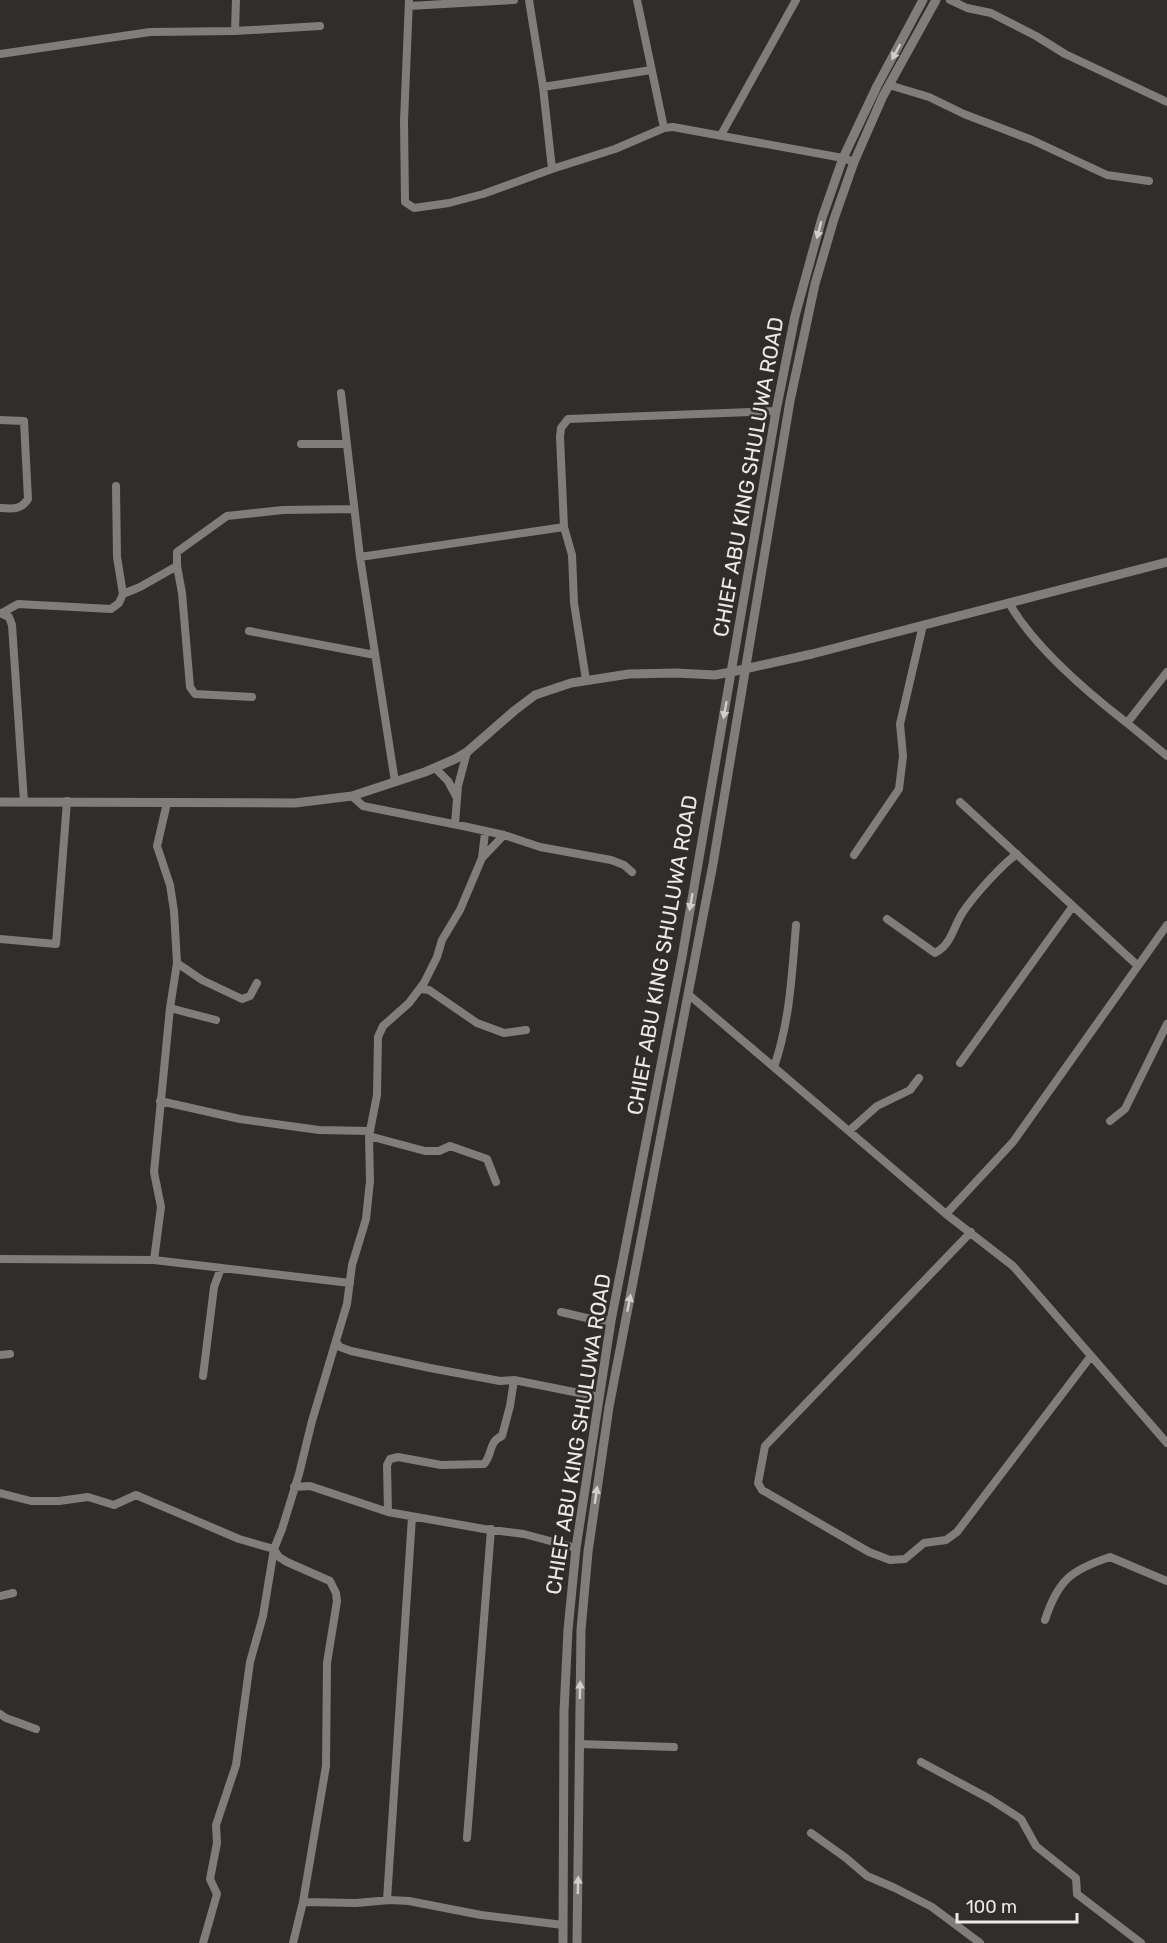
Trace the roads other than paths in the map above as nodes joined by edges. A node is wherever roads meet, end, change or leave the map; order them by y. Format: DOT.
graph roads {
  1 [pos="236,0"];
  2 [pos="514,0"];
  3 [pos="529,0"];
  4 [pos="637,0"];
  5 [pos="796,0"];
  6 [pos="923,0"];
  7 [pos="936,0"];
  8 [pos="950,0"];
  9 [pos="409,3"];
  10 [pos="320,26"];
  11 [pos="235,31"];
  12 [pos="0,54"];
  13 [pos="651,70"];
  14 [pos="889,85"];
  15 [pos="543,87"];
  16 [pos="1167,102"];
  17 [pos="664,128"];
  18 [pos="721,135"];
  19 [pos="843,158"];
  20 [pos="854,162"];
  21 [pos="552,169"];
  22 [pos="1149,181"];
  23 [pos="340,393"];
  24 [pos="776,411"];
  25 [pos="0,420"];
  26 [pos="301,444"];
  27 [pos="346,444"];
  28 [pos="116,486"];
  29 [pos="0,508"];
  30 [pos="354,509"];
  31 [pos="564,527"];
  32 [pos="360,557"];
  33 [pos="1167,562"];
  34 [pos="177,566"];
  35 [pos="123,594"];
  36 [pos="1009,603"];
  37 [pos="1,613"];
  38 [pos="923,625"];
  39 [pos="249,631"];
  40 [pos="375,655"];
  41 [pos="745,668"];
  42 [pos="731,672"];
  43 [pos="1167,672"];
  44 [pos="586,680"];
  45 [pos="252,697"];
  46 [pos="1127,723"];
  47 [pos="466,752"];
  48 [pos="1167,756"];
  49 [pos="435,768"];
  50 [pos="395,782"];
  51 [pos="352,796"];
  52 [pos="456,797"];
  53 [pos="67,801"];
  54 [pos="0,802"];
  55 [pos="24,802"];
  56 [pos="960,802"];
  57 [pos="167,803"];
  58 [pos="455,824"];
  59 [pos="485,832"];
  60 [pos="504,836"];
  61 [pos="1017,854"];
  62 [pos="854,855"];
  63 [pos="482,858"];
  64 [pos="632,872"];
  65 [pos="1073,906"];
  66 [pos="887,918"];
  67 [pos="796,925"];
  68 [pos="1167,925"];
  69 [pos="0,939"];
  70 [pos="177,963"];
  71 [pos="1137,965"];
  72 [pos="426,980"];
  73 [pos="257,983"];
  74 [pos="420,989"];
  75 [pos="429,990"];
  76 [pos="688,994"];
  77 [pos="170,1008"];
  78 [pos="216,1020"];
  79 [pos="1167,1024"];
  80 [pos="526,1030"];
  81 [pos="960,1063"];
  82 [pos="774,1067"];
  83 [pos="919,1078"];
  84 [pos="160,1101"];
  85 [pos="1110,1121"];
  86 [pos="849,1131"];
  87 [pos="369,1133"];
  88 [pos="641,1164"];
  89 [pos="655,1168"];
  90 [pos="496,1182"];
  91 [pos="946,1214"];
  92 [pos="971,1233"];
  93 [pos="0,1259"];
  94 [pos="154,1260"];
  95 [pos="221,1268"];
  96 [pos="350,1283"];
  97 [pos="561,1312"];
  98 [pos="611,1320"];
  99 [pos="336,1342"];
  100 [pos="10,1354"];
  101 [pos="0,1355"];
  102 [pos="1091,1356"];
  103 [pos="203,1376"];
  104 [pos="514,1380"];
  105 [pos="599,1397"];
  106 [pos="1167,1443"];
  107 [pos="299,1474"];
  108 [pos="310,1486"];
  109 [pos="294,1487"];
  110 [pos="0,1493"];
  111 [pos="388,1512"];
  112 [pos="412,1517"];
  113 [pos="491,1529"];
  114 [pos="576,1548"];
  115 [pos="274,1549"];
  116 [pos="1167,1581"];
  117 [pos="13,1593"];
  118 [pos="0,1596"];
  119 [pos="1044,1620"];
  120 [pos="564,1711"];
  121 [pos="580,1713"];
  122 [pos="0,1714"];
  123 [pos="36,1729"];
  124 [pos="579,1744"];
  125 [pos="674,1747"];
  126 [pos="921,1762"];
  127 [pos="811,1833"];
  128 [pos="467,1838"];
  129 [pos="387,1900"];
  130 [pos="303,1902"];
  131 [pos="563,1925"];
  132 [pos="203,1943"];
  133 [pos="293,1943"];
  134 [pos="563,1943"];
  135 [pos="577,1943"];
  136 [pos="980,1943"];
  137 [pos="1141,1943"];
  1 -- 11 [label="street"];
  2 -- 9 [label="street"];
  3 -- 15 [label="street"];
  4 -- 13 [label="street"];
  5 -- 18 [label="street"];
  6 -- 19 [label="street, CHIEF ABU KING SHULUWA ROAD, one-way"];
  7 -- 14 [label="street"];
  8 -- 16 [label="street"];
  9 -- 21 [label="street"];
  10 -- 11 [label="street"];
  11 -- 12 [label="street"];
  13 -- 15 [label="street"];
  13 -- 17 [label="street"];
  14 -- 20 [label="street"];
  14 -- 22 [label="street"];
  15 -- 21 [label="street"];
  17 -- 18 [label="street"];
  17 -- 21 [label="street"];
  18 -- 19 [label="street"];
  19 -- 20 [label="street"];
  19 -- 24 [label="street, CHIEF ABU KING SHULUWA ROAD, one-way"];
  20 -- 41 [label="street"];
  23 -- 27 [label="street"];
  24 -- 31 [label="street"];
  24 -- 42 [label="street, CHIEF ABU KING SHULUWA ROAD"];
  25 -- 29 [label="street"];
  26 -- 27 [label="street"];
  27 -- 30 [label="street"];
  28 -- 35 [label="street"];
  30 -- 32 [label="street"];
  30 -- 34 [label="street"];
  31 -- 32 [label="street"];
  31 -- 44 [label="street"];
  32 -- 40 [label="street"];
  33 -- 36 [label="street"];
  34 -- 35 [label="street"];
  34 -- 45 [label="street"];
  35 -- 37 [label="street"];
  36 -- 38 [label="street"];
  36 -- 46 [label="street"];
  37 -- 55 [label="street"];
  38 -- 41 [label="street"];
  38 -- 62 [label="street"];
  39 -- 40 [label="street"];
  40 -- 50 [label="street"];
  41 -- 42 [label="street"];
  41 -- 76 [label="street"];
  42 -- 44 [label="street"];
  42 -- 88 [label="street, CHIEF ABU KING SHULUWA ROAD, one-way"];
  43 -- 46 [label="street"];
  44 -- 47 [label="street"];
  46 -- 48 [label="street"];
  47 -- 49 [label="street"];
  47 -- 52 [label="street"];
  49 -- 50 [label="street"];
  49 -- 52 [label="street"];
  50 -- 51 [label="street"];
  51 -- 57 [label="street"];
  51 -- 58 [label="street"];
  52 -- 58 [label="street"];
  53 -- 55 [label="street"];
  53 -- 57 [label="street"];
  53 -- 69 [label="street"];
  54 -- 55 [label="street"];
  56 -- 61 [label="street"];
  57 -- 70 [label="street"];
  58 -- 59 [label="street"];
  59 -- 60 [label="street"];
  59 -- 63 [label="street"];
  60 -- 63 [label="street"];
  60 -- 64 [label="street"];
  61 -- 65 [label="street"];
  61 -- 66 [label="street"];
  63 -- 72 [label="street"];
  65 -- 71 [label="street"];
  65 -- 81 [label="street"];
  67 -- 82 [label="street"];
  68 -- 71 [label="street"];
  70 -- 73 [label="street"];
  70 -- 77 [label="street"];
  71 -- 91 [label="street"];
  72 -- 74 [label="street"];
  72 -- 75 [label="street"];
  74 -- 75 [label="street"];
  74 -- 87 [label="street"];
  75 -- 80 [label="street"];
  76 -- 82 [label="street"];
  76 -- 89 [label="street"];
  77 -- 78 [label="street"];
  77 -- 84 [label="street"];
  79 -- 85 [label="street"];
  82 -- 86 [label="street"];
  83 -- 86 [label="street"];
  84 -- 87 [label="street"];
  84 -- 94 [label="street"];
  86 -- 91 [label="street"];
  87 -- 90 [label="street"];
  87 -- 96 [label="street"];
  88 -- 89 [label="street"];
  88 -- 98 [label="street, CHIEF ABU KING SHULUWA ROAD"];
  121 -- 89 [label="street, one-way"];
  91 -- 92 [label="street"];
  92 -- 102 [label="street"];
  92 -- 102 [label="street"];
  93 -- 94 [label="street"];
  94 -- 95 [label="street"];
  95 -- 96 [label="street"];
  95 -- 103 [label="street"];
  96 -- 99 [label="street"];
  97 -- 98 [label="street"];
  98 -- 105 [label="street, CHIEF ABU KING SHULUWA ROAD"];
  99 -- 104 [label="street"];
  99 -- 107 [label="street"];
  100 -- 101 [label="street"];
  102 -- 106 [label="street"];
  104 -- 105 [label="street"];
  104 -- 111 [label="street"];
  105 -- 114 [label="street, CHIEF ABU KING SHULUWA ROAD"];
  107 -- 108 [label="street"];
  107 -- 109 [label="street"];
  108 -- 109 [label="street"];
  108 -- 111 [label="street"];
  109 -- 115 [label="street"];
  110 -- 115 [label="street"];
  111 -- 112 [label="street"];
  112 -- 113 [label="street"];
  112 -- 129 [label="street"];
  113 -- 114 [label="street"];
  113 -- 128 [label="street"];
  114 -- 120 [label="street, CHIEF ABU KING SHULUWA ROAD"];
  115 -- 130 [label="street"];
  115 -- 132 [label="street"];
  116 -- 119 [label="street"];
  117 -- 118 [label="street"];
  120 -- 121 [label="street"];
  120 -- 131 [label="street, CHIEF ABU KING SHULUWA ROAD"];
  121 -- 124 [label="street"];
  122 -- 123 [label="street"];
  124 -- 125 [label="street"];
  135 -- 124 [label="street, one-way"];
  126 -- 137 [label="street"];
  127 -- 136 [label="street"];
  129 -- 130 [label="street"];
  129 -- 131 [label="street"];
  130 -- 133 [label="street"];
  131 -- 134 [label="street, CHIEF ABU KING SHULUWA ROAD"];
}
